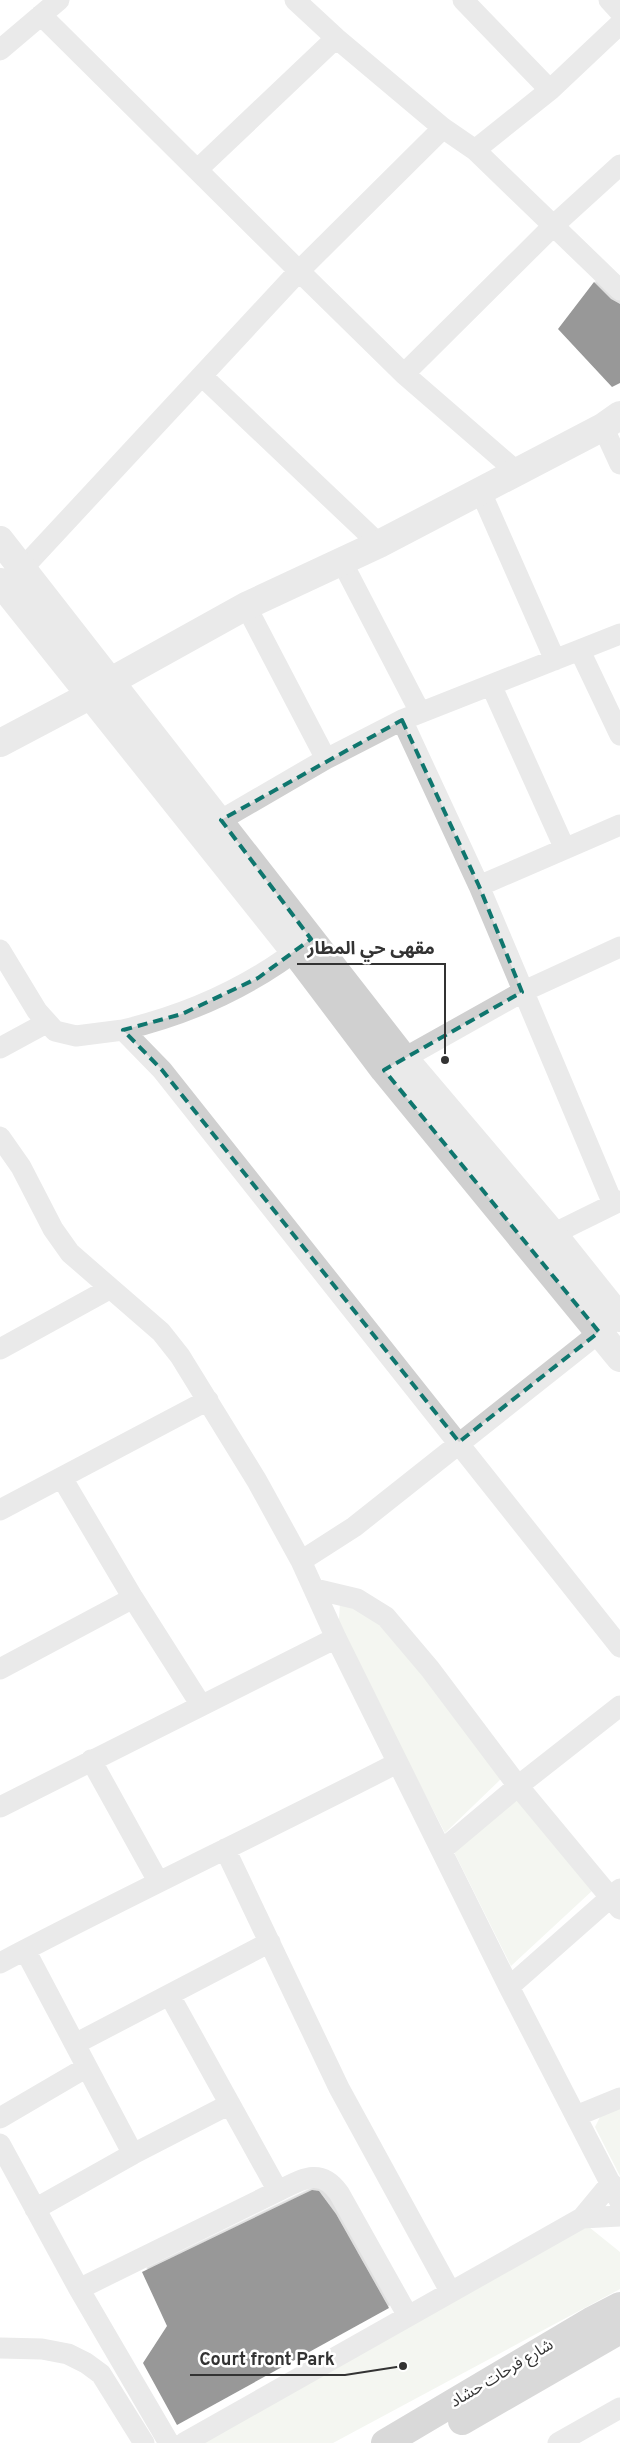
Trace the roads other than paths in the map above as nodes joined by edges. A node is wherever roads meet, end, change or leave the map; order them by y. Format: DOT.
graph roads {
  1 [pos="59,0"];
  2 [pos="295,0"];
  3 [pos="463,0"];
  4 [pos="609,0"];
  5 [pos="620,12"];
  6 [pos="41,15"];
  7 [pos="620,24"];
  8 [pos="336,38"];
  9 [pos="0,50"];
  10 [pos="550,90"];
  11 [pos="443,128"];
  12 [pos="475,150"];
  13 [pos="620,165"];
  14 [pos="197,170"];
  15 [pos="553,226"];
  16 [pos="298,272"];
  17 [pos="620,290"];
  18 [pos="404,374"];
  19 [pos="203,377"];
  20 [pos="611,421"];
  21 [pos="620,464"];
  22 [pos="516,471"];
  23 [pos="480,490"];
  24 [pos="0,540"];
  25 [pos="379,544"];
  26 [pos="342,562"];
  27 [pos="11,575"];
  28 [pos="246,606"];
  29 [pos="620,634"];
  30 [pos="580,651"];
  31 [pos="555,660"];
  32 [pos="491,684"];
  33 [pos="100,688"];
  34 [pos="411,716"];
  35 [pos="620,735"];
  36 [pos="0,743"];
  37 [pos="326,759"];
  38 [pos="620,824"];
  39 [pos="212,829"];
  40 [pos="566,849"];
  41 [pos="479,886"];
  42 [pos="303,946"];
  43 [pos="620,947"];
  44 [pos="0,950"];
  45 [pos="522,992"];
  46 [pos="46,1023"];
  47 [pos="123,1030"];
  48 [pos="0,1048"];
  49 [pos="394,1064"];
  50 [pos="0,1138"];
  51 [pos="616,1202"];
  52 [pos="553,1234"];
  53 [pos="109,1289"];
  54 [pos="613,1322"];
  55 [pos="0,1349"];
  56 [pos="620,1358"];
  57 [pos="208,1400"];
  58 [pos="459,1442"];
  59 [pos="62,1478"];
  60 [pos="0,1510"];
  61 [pos="300,1561"];
  62 [pos="315,1589"];
  63 [pos="133,1598"];
  64 [pos="336,1638"];
  65 [pos="620,1647"];
  66 [pos="0,1670"];
  67 [pos="201,1705"];
  68 [pos="620,1706"];
  69 [pos="91,1760"];
  70 [pos="397,1762"];
  71 [pos="518,1786"];
  72 [pos="0,1807"];
  73 [pos="225,1849"];
  74 [pos="442,1850"];
  75 [pos="158,1881"];
  76 [pos="617,1898"];
  77 [pos="270,1942"];
  78 [pos="25,1950"];
  79 [pos="0,1963"];
  80 [pos="509,1987"];
  81 [pos="170,1996"];
  82 [pos="75,2044"];
  83 [pos="87,2066"];
  84 [pos="620,2098"];
  85 [pos="230,2104"];
  86 [pos="576,2116"];
  87 [pos="0,2118"];
  88 [pos="0,2144"];
  89 [pos="133,2154"];
  90 [pos="278,2191"];
  91 [pos="615,2193"];
  92 [pos="34,2209"];
  93 [pos="620,2216"];
  94 [pos="582,2218"];
  95 [pos="79,2289"];
  96 [pos="450,2291"];
  97 [pos="620,2306"];
  98 [pos="408,2316"];
  99 [pos="604,2330"];
  100 [pos="0,2348"];
  101 [pos="620,2408"];
  102 [pos="144,2443"];
  103 [pos="169,2443"];
  104 [pos="184,2443"];
  105 [pos="385,2443"];
  106 [pos="424,2443"];
  107 [pos="558,2443"];
  1 -- 6 [label="street"];
  2 -- 8 [label="street"];
  3 -- 10 [label="street"];
  4 -- 5 [label="street"];
  6 -- 9 [label="street"];
  6 -- 14 [label="street"];
  7 -- 10 [label="street"];
  8 -- 11 [label="street"];
  8 -- 14 [label="street"];
  10 -- 12 [label="street"];
  11 -- 12 [label="street"];
  11 -- 16 [label="street"];
  12 -- 15 [label="street"];
  13 -- 15 [label="street"];
  14 -- 16 [label="street"];
  15 -- 17 [label="street"];
  15 -- 18 [label="street"];
  16 -- 18 [label="street"];
  16 -- 19 [label="street"];
  18 -- 22 [label="street"];
  19 -- 25 [label="street"];
  19 -- 27 [label="street"];
  20 -- 21 [label="street"];
  20 -- 22 [label="street"];
  22 -- 23 [label="street"];
  23 -- 25 [label="street"];
  23 -- 31 [label="street"];
  24 -- 27 [label="street"];
  25 -- 26 [label="street"];
  26 -- 28 [label="street"];
  26 -- 34 [label="street"];
  27 -- 33 [label="street"];
  28 -- 33 [label="street"];
  28 -- 37 [label="street"];
  29 -- 30 [label="street"];
  30 -- 31 [label="street"];
  30 -- 35 [label="street"];
  31 -- 32 [label="street"];
  32 -- 34 [label="street"];
  32 -- 40 [label="street"];
  33 -- 36 [label="street"];
  33 -- 39 [label="street"];
  34 -- 37 [label="street"];
  34 -- 41 [label="street"];
  37 -- 39 [label="street"];
  38 -- 40 [label="street"];
  39 -- 42 [label="street"];
  40 -- 41 [label="street"];
  41 -- 45 [label="street"];
  42 -- 47 [label="street"];
  42 -- 49 [label="street"];
  43 -- 45 [label="street"];
  44 -- 46 [label="street"];
  45 -- 49 [label="street"];
  45 -- 51 [label="street"];
  46 -- 47 [label="street"];
  46 -- 48 [label="street"];
  47 -- 58 [label="street"];
  49 -- 52 [label="street"];
  49 -- 54 [label="street"];
  50 -- 53 [label="street"];
  51 -- 52 [label="street"];
  52 -- 54 [label="street"];
  53 -- 55 [label="street"];
  53 -- 57 [label="street"];
  54 -- 56 [label="street"];
  54 -- 58 [label="street"];
  57 -- 59 [label="street"];
  57 -- 61 [label="street"];
  58 -- 61 [label="street"];
  58 -- 65 [label="street"];
  59 -- 60 [label="street"];
  59 -- 63 [label="street"];
  61 -- 62 [label="street"];
  62 -- 64 [label="street"];
  62 -- 71 [label="street"];
  63 -- 66 [label="street"];
  63 -- 67 [label="street"];
  64 -- 67 [label="street"];
  64 -- 70 [label="street"];
  67 -- 69 [label="street"];
  68 -- 71 [label="street"];
  69 -- 72 [label="street"];
  69 -- 75 [label="street"];
  70 -- 73 [label="street"];
  70 -- 74 [label="street"];
  71 -- 74 [label="street"];
  71 -- 76 [label="street"];
  73 -- 75 [label="street"];
  73 -- 77 [label="street"];
  74 -- 80 [label="street"];
  75 -- 78 [label="street"];
  76 -- 80 [label="street"];
  77 -- 81 [label="street"];
  77 -- 96 [label="street"];
  78 -- 79 [label="street"];
  78 -- 82 [label="street"];
  80 -- 86 [label="street"];
  81 -- 82 [label="street"];
  81 -- 85 [label="street"];
  82 -- 83 [label="street"];
  83 -- 87 [label="street"];
  83 -- 89 [label="street"];
  84 -- 86 [label="street"];
  85 -- 89 [label="street"];
  85 -- 90 [label="street"];
  86 -- 91 [label="street"];
  88 -- 92 [label="street"];
  89 -- 92 [label="street"];
  90 -- 95 [label="street"];
  90 -- 98 [label="street"];
  91 -- 94 [label="street"];
  92 -- 95 [label="street"];
  93 -- 94 [label="street"];
  94 -- 96 [label="street"];
  95 -- 103 [label="street"];
  96 -- 98 [label="street"];
  97 -- 99 [label="main road, شارع فرحات حشاد"];
  98 -- 104 [label="street"];
  99 -- 105 [label="main road, شارع فرحات حشاد"];
  99 -- 106 [label="main road, شارع فرحات حشاد"];
  100 -- 102 [label="street"];
  101 -- 107 [label="street"];
}
